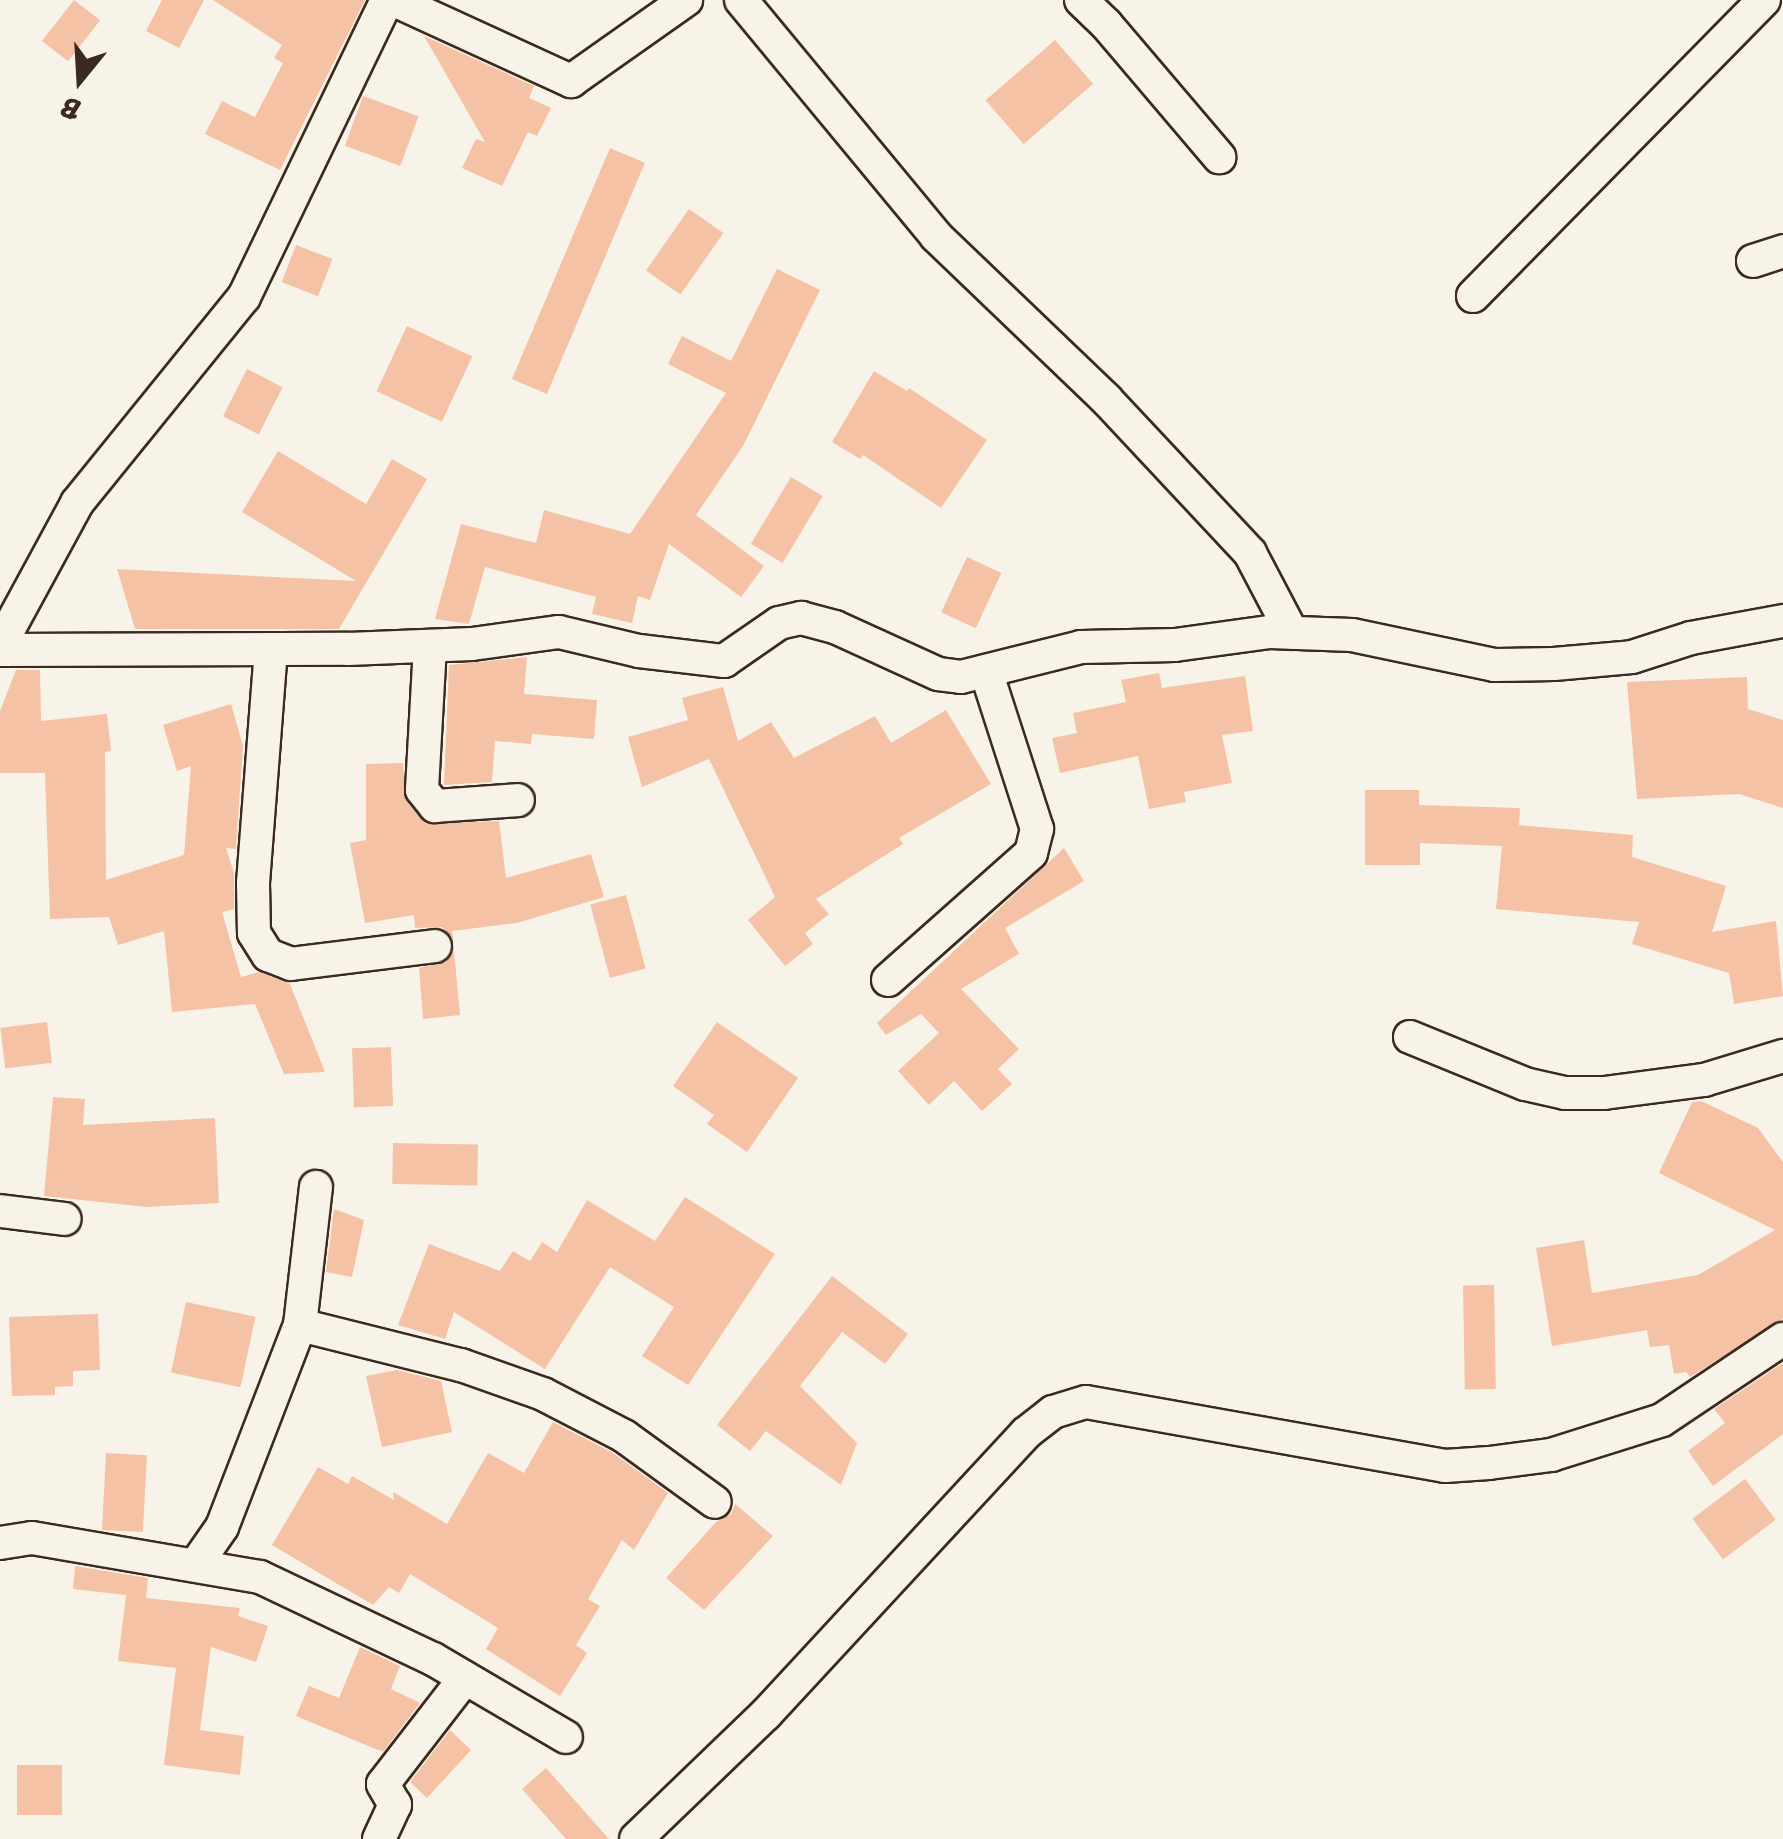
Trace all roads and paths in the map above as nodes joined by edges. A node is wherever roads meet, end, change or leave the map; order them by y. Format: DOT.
graph roads {
  1 [pos="391,0"];
  2 [pos="686,0"];
  3 [pos="741,0"];
  4 [pos="1081,0"];
  5 [pos="1764,0"];
  6 [pos="1219,157"];
  7 [pos="1474,296"];
  8 [pos="1783,621"];
  9 [pos="1292,633"];
  10 [pos="430,646"];
  11 [pos="0,647"];
  12 [pos="271,649"];
  13 [pos="986,671"];
  14 [pos="518,800"];
  15 [pos="435,946"];
  16 [pos="888,980"];
  17 [pos="1410,1037"];
  18 [pos="1783,1056"];
  19 [pos="316,1186"];
  20 [pos="0,1211"];
  21 [pos="64,1219"];
  22 [pos="300,1325"];
  23 [pos="1783,1339"];
  24 [pos="715,1502"];
  25 [pos="0,1543"];
  26 [pos="196,1563"];
  27 [pos="465,1678"];
  28 [pos="566,1737"];
  29 [pos="378,1839"];
  30 [pos="636,1839"];
  1 -- 2 [label="street"];
  1 -- 11 [label="street"];
  3 -- 9 [label="street"];
  4 -- 6 [label="street"];
  5 -- 7 [label="street"];
  8 -- 9 [label="street"];
  9 -- 13 [label="street"];
  10 -- 12 [label="street"];
  10 -- 13 [label="street"];
  10 -- 14 [label="street"];
  11 -- 12 [label="street"];
  12 -- 15 [label="street"];
  13 -- 16 [label="street"];
  17 -- 18 [label="street"];
  19 -- 22 [label="street"];
  20 -- 21 [label="street"];
  22 -- 24 [label="street"];
  22 -- 26 [label="street"];
  23 -- 30 [label="street"];
  25 -- 26 [label="street"];
  26 -- 27 [label="street"];
  27 -- 28 [label="street"];
  27 -- 29 [label="street"];
}
